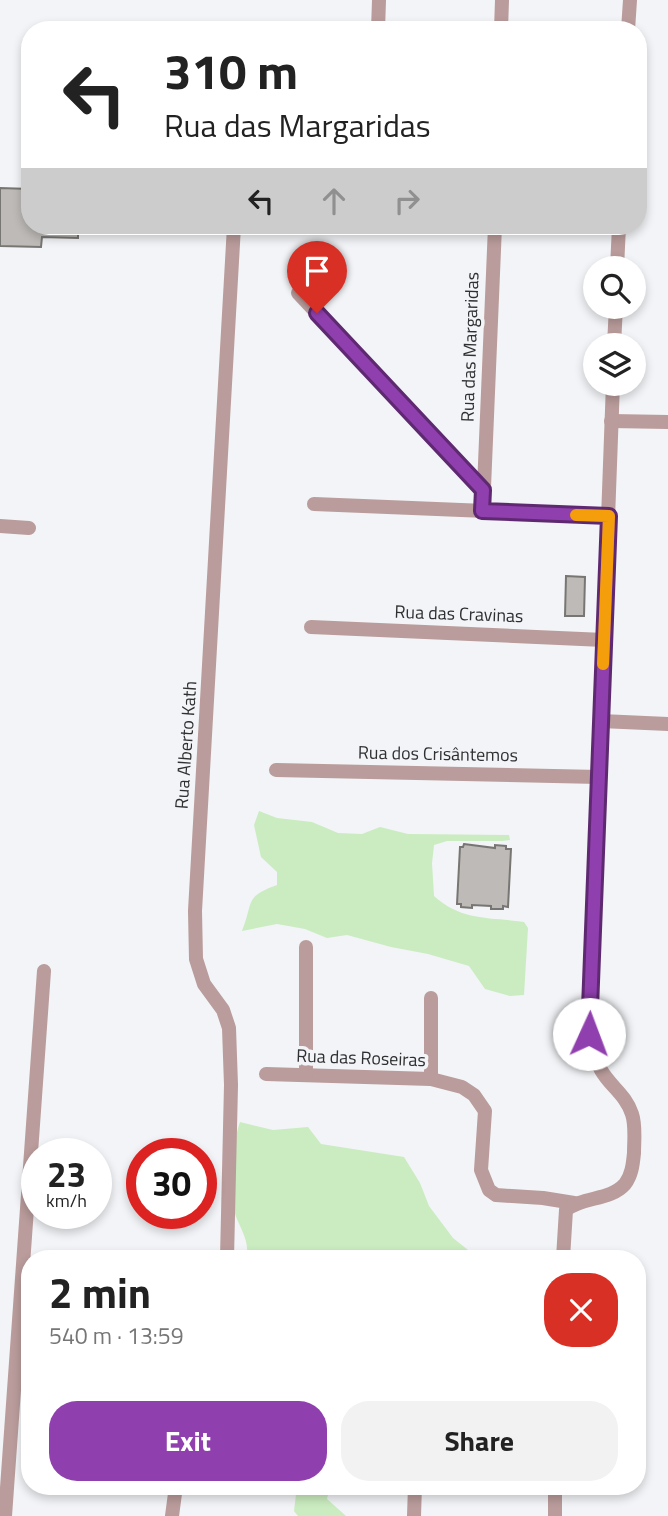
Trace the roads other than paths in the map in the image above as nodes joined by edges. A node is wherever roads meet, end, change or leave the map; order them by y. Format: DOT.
graph roads {
  1 [pos="379,0"];
  2 [pos="502,0"];
  3 [pos="630,0"];
  4 [pos="378,21"];
  5 [pos="501,21"];
  6 [pos="629,21"];
  7 [pos="233,235"];
  8 [pos="495,235"];
  9 [pos="619,235"];
  10 [pos="618,256"];
  11 [pos="298,293"];
  12 [pos="612,396"];
  13 [pos="611,421"];
  14 [pos="668,422"];
  15 [pos="483,490"];
  16 [pos="314,504"];
  17 [pos="482,511"];
  18 [pos="609,516"];
  19 [pos="0,526"];
  20 [pos="29,528"];
  21 [pos="311,627"];
  22 [pos="604,639"];
  23 [pos="601,721"];
  24 [pos="668,724"];
  25 [pos="276,770"];
  26 [pos="599,777"];
  27 [pos="306,947"];
  28 [pos="44,971"];
  29 [pos="431,998"];
  30 [pos="266,1074"];
  31 [pos="306,1075"];
  32 [pos="431,1079"];
  33 [pos="574,1203"];
  34 [pos="29,1250"];
  35 [pos="227,1250"];
  36 [pos="563,1250"];
  37 [pos="21,1358"];
  38 [pos="175,1495"];
  39 [pos="415,1495"];
  40 [pos="555,1495"];
  41 [pos="5,1516"];
  42 [pos="172,1516"];
  43 [pos="414,1516"];
  44 [pos="555,1516"];
  1 -- 4 [label="street"];
  2 -- 5 [label="street"];
  3 -- 6 [label="street"];
  7 -- 35 [label="street, Rua Alberto Kath"];
  8 -- 15 [label="street, Rua das Margaridas"];
  9 -- 10 [label="street"];
  11 -- 15 [label="street"];
  12 -- 13 [label="street"];
  13 -- 14 [label="street"];
  13 -- 18 [label="street"];
  15 -- 17 [label="street, Rua das Margaridas"];
  16 -- 17 [label="street"];
  17 -- 18 [label="street"];
  18 -- 22 [label="street"];
  19 -- 20 [label="street"];
  21 -- 22 [label="street, Rua das Cravinas"];
  22 -- 23 [label="street"];
  23 -- 24 [label="street"];
  23 -- 26 [label="street"];
  25 -- 26 [label="street, Rua dos Crisântemos"];
  26 -- 33 [label="street"];
  27 -- 31 [label="street"];
  28 -- 34 [label="street"];
  29 -- 32 [label="street"];
  30 -- 31 [label="street, Rua das Roseiras"];
  31 -- 32 [label="street, Rua das Roseiras"];
  32 -- 33 [label="street, Rua das Roseiras"];
  33 -- 36 [label="street"];
  37 -- 41 [label="street"];
  38 -- 42 [label="street"];
  39 -- 43 [label="street"];
  40 -- 44 [label="street"];
}
